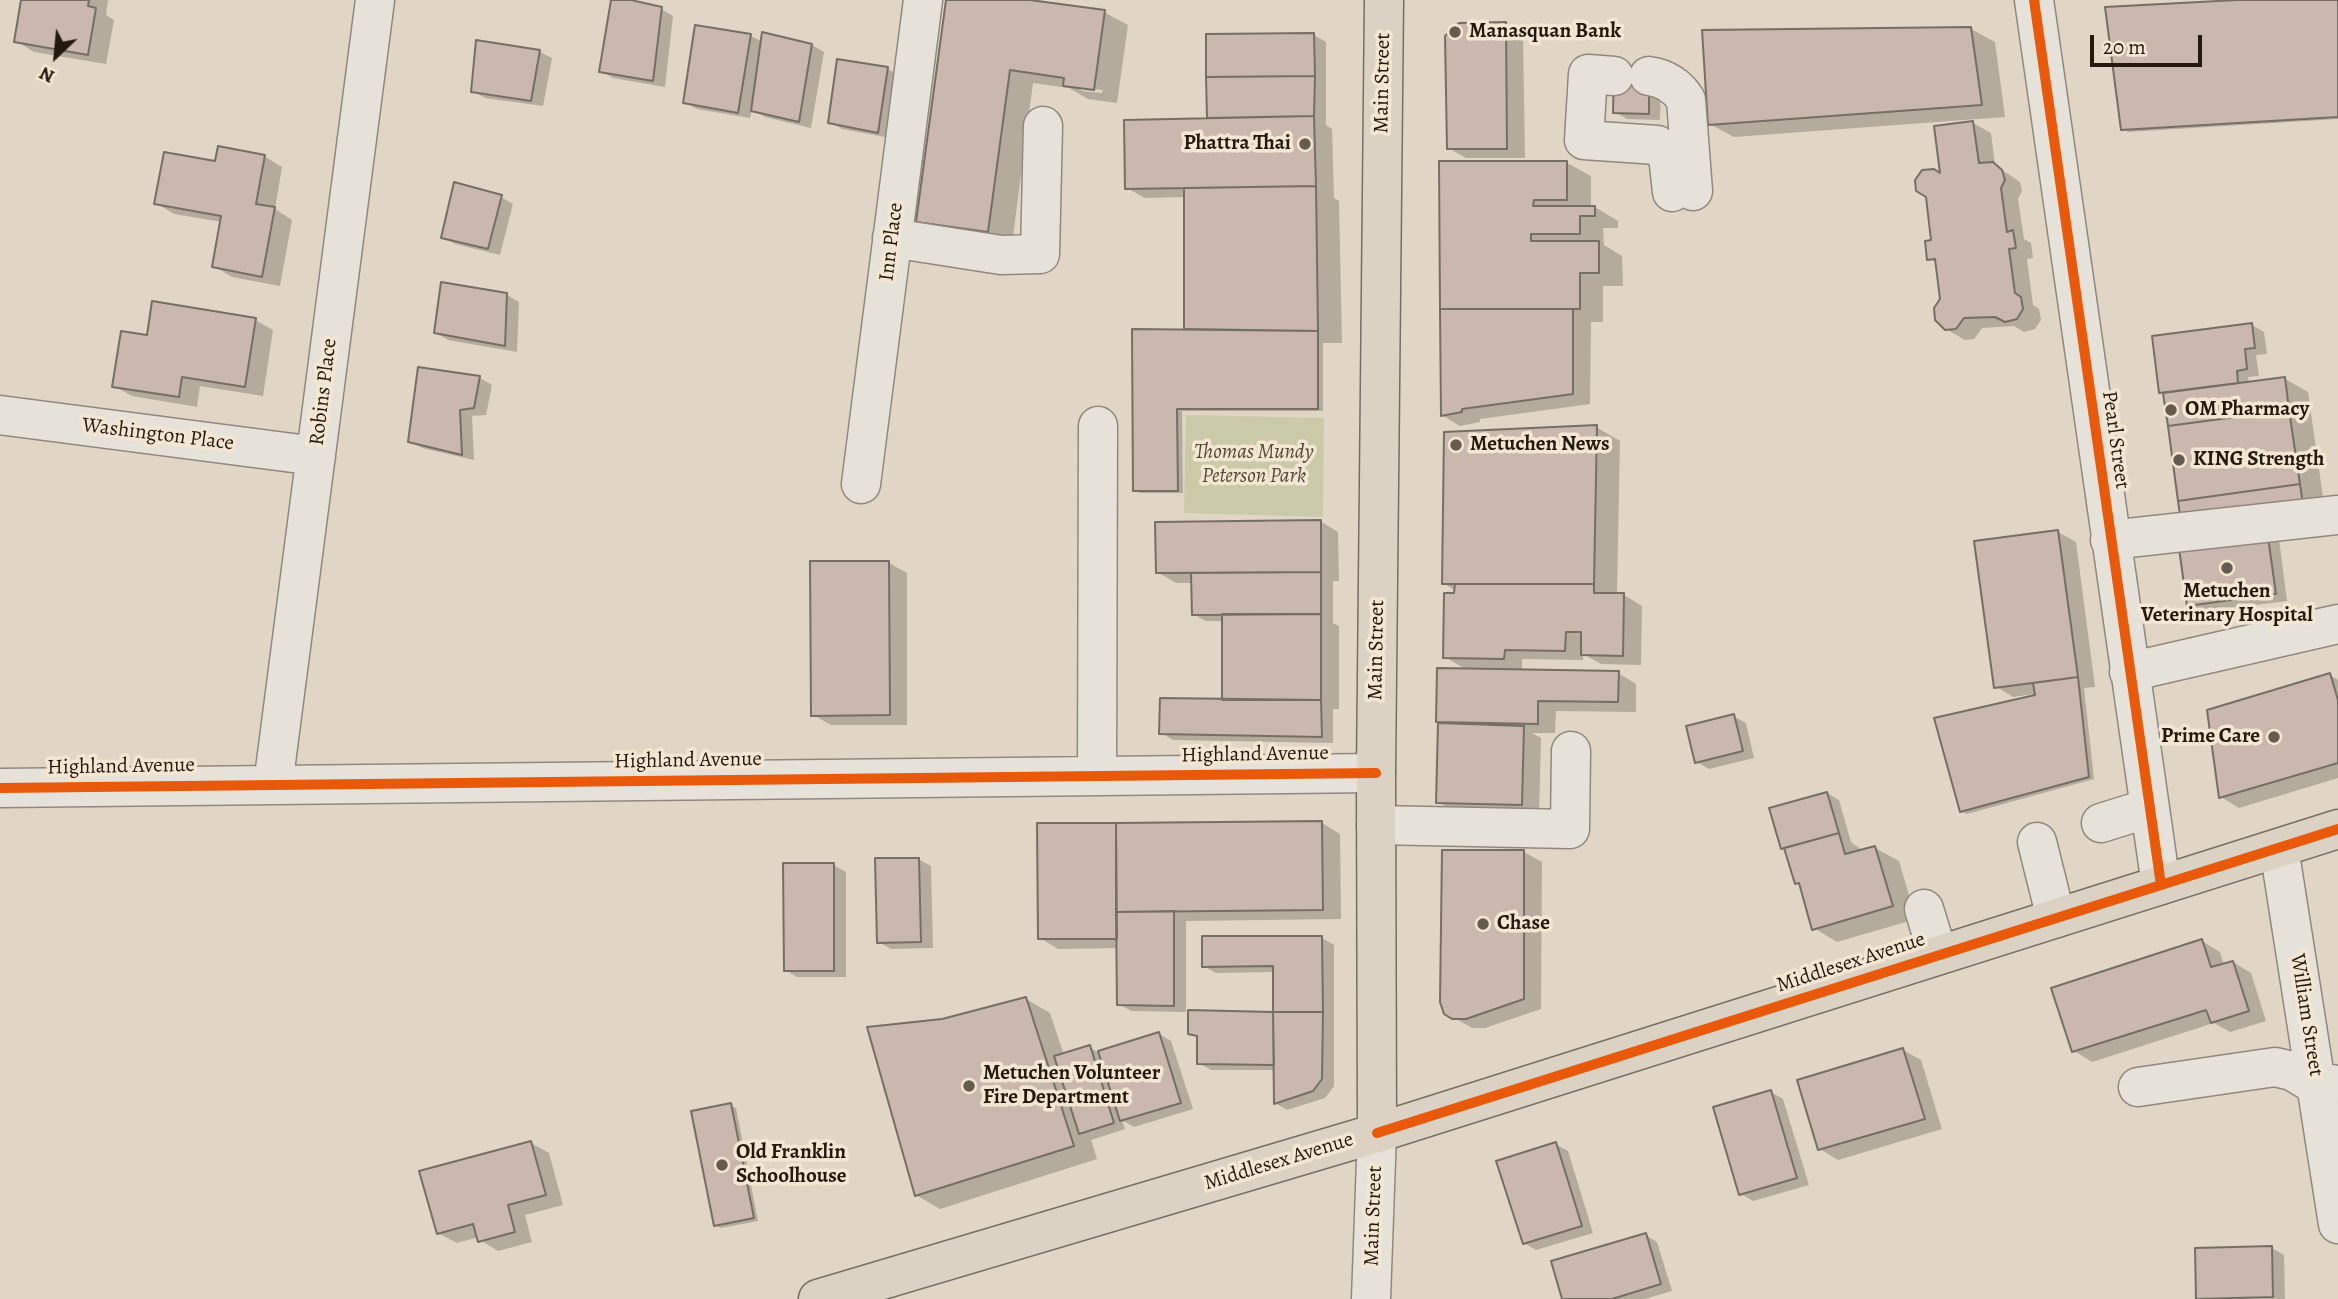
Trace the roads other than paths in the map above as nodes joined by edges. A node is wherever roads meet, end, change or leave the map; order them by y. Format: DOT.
graph roads {
  1 [pos="376,0"];
  2 [pos="923,0"];
  3 [pos="1384,0"];
  4 [pos="2034,0"];
  5 [pos="1043,126"];
  6 [pos="1682,192"];
  7 [pos="892,238"];
  8 [pos="0,415"];
  9 [pos="1098,426"];
  10 [pos="316,456"];
  11 [pos="860,484"];
  12 [pos="2338,515"];
  13 [pos="2110,540"];
  14 [pos="2337,626"];
  15 [pos="2129,672"];
  16 [pos="1571,751"];
  17 [pos="1376,773"];
  18 [pos="1097,776"];
  19 [pos="273,785"];
  20 [pos="0,788"];
  21 [pos="2149,808"];
  22 [pos="2101,823"];
  23 [pos="1376,825"];
  24 [pos="2338,829"];
  25 [pos="2037,842"];
  26 [pos="2279,848"];
  27 [pos="2161,885"];
  28 [pos="1924,909"];
  29 [pos="2056,918"];
  30 [pos="1938,955"];
  31 [pos="2327,1085"];
  32 [pos="2138,1087"];
  33 [pos="1377,1133"];
  34 [pos="2337,1207"];
  35 [pos="818,1299"];
  36 [pos="1371,1299"];
  1 -- 10 [label="street, Robins Place"];
  2 -- 7 [label="street, Inn Place"];
  3 -- 17 [label="main road, Main Street"];
  4 -- 13 [label="street, Pearl Street"];
  5 -- 7 [label="street"];
  6 -- 6 [label="street"];
  7 -- 11 [label="street, Inn Place"];
  8 -- 10 [label="street, Washington Place"];
  9 -- 18 [label="street"];
  10 -- 19 [label="street, Robins Place"];
  12 -- 13 [label="street"];
  13 -- 15 [label="street, Pearl Street"];
  14 -- 15 [label="street"];
  15 -- 21 [label="street, Pearl Street"];
  16 -- 23 [label="street"];
  17 -- 18 [label="street, Highland Avenue"];
  17 -- 23 [label="main road, Main Street"];
  18 -- 19 [label="street, Highland Avenue"];
  19 -- 20 [label="street, Highland Avenue"];
  21 -- 22 [label="street"];
  21 -- 27 [label="street, Pearl Street"];
  23 -- 33 [label="main road, Main Street"];
  24 -- 26 [label="main road, Middlesex Avenue"];
  25 -- 29 [label="street"];
  26 -- 27 [label="main road, Middlesex Avenue"];
  26 -- 31 [label="street, William Street"];
  27 -- 29 [label="main road, Middlesex Avenue"];
  28 -- 30 [label="street"];
  29 -- 30 [label="main road, Middlesex Avenue"];
  30 -- 33 [label="main road, Middlesex Avenue"];
  31 -- 32 [label="street"];
  31 -- 34 [label="street, William Street"];
  33 -- 35 [label="main road, Middlesex Avenue"];
  33 -- 36 [label="street, Main Street"];
}
